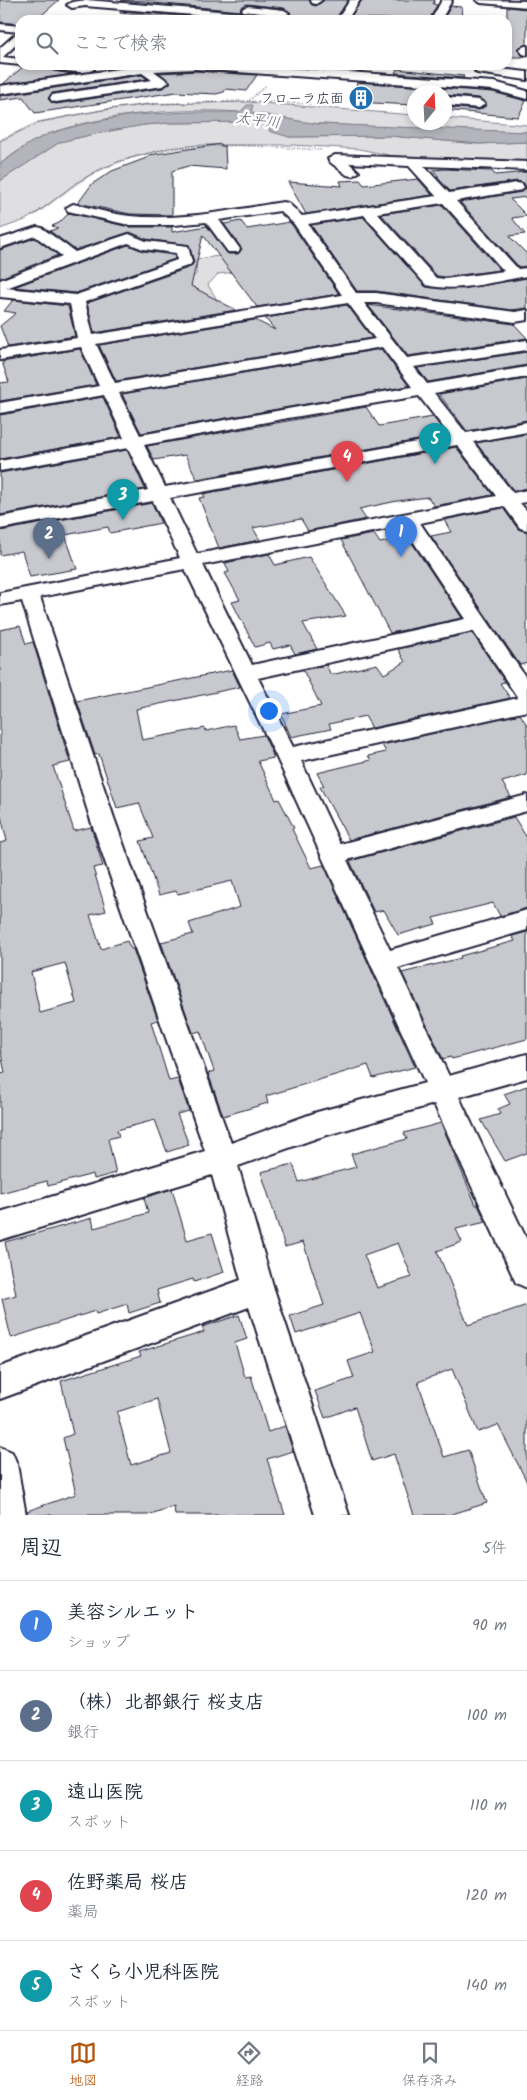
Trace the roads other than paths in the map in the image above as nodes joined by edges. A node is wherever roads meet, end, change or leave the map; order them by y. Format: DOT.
graph roads {
  1 [pos="355,0"];
  2 [pos="447,0"];
  3 [pos="481,0"];
  4 [pos="527,4"];
  5 [pos="72,5"];
  6 [pos="148,5"];
  7 [pos="245,11"];
  8 [pos="284,13"];
  9 [pos="139,15"];
  10 [pos="345,15"];
  11 [pos="439,15"];
  12 [pos="0,27"];
  13 [pos="15,28"];
  14 [pos="15,40"];
  15 [pos="0,54"];
  16 [pos="0,60"];
  17 [pos="15,62"];
  18 [pos="90,70"];
  19 [pos="145,70"];
  20 [pos="261,70"];
  21 [pos="474,70"];
  22 [pos="481,70"];
  23 [pos="527,76"];
  24 [pos="494,86"];
  25 [pos="0,90"];
  26 [pos="454,94"];
  27 [pos="527,95"];
  28 [pos="56,98"];
  29 [pos="481,99"];
  30 [pos="412,161"];
  31 [pos="495,164"];
  32 [pos="527,166"];
  33 [pos="352,172"];
  34 [pos="522,192"];
  35 [pos="447,198"];
  36 [pos="73,208"];
  37 [pos="367,210"];
  38 [pos="209,216"];
  39 [pos="299,220"];
  40 [pos="0,244"];
  41 [pos="233,249"];
  42 [pos="73,257"];
  43 [pos="521,273"];
  44 [pos="0,285"];
  45 [pos="0,292"];
  46 [pos="352,298"];
  47 [pos="77,300"];
  48 [pos="521,316"];
  49 [pos="527,330"];
  50 [pos="86,342"];
  51 [pos="386,342"];
  52 [pos="527,345"];
  53 [pos="0,355"];
  54 [pos="403,364"];
  55 [pos="527,372"];
  56 [pos="109,389"];
  57 [pos="422,389"];
  58 [pos="0,408"];
  59 [pos="527,427"];
  60 [pos="462,439"];
  61 [pos="135,441"];
  62 [pos="0,466"];
  63 [pos="159,494"];
  64 [pos="518,498"];
  65 [pos="408,519"];
  66 [pos="0,523"];
  67 [pos="527,524"];
  68 [pos="190,561"];
  69 [pos="29,593"];
  70 [pos="0,599"];
  71 [pos="478,623"];
  72 [pos="245,674"];
  73 [pos="527,696"];
  74 [pos="527,704"];
  75 [pos="287,756"];
  76 [pos="527,803"];
  77 [pos="332,855"];
  78 [pos="527,920"];
  79 [pos="383,962"];
  80 [pos="527,1066"];
  81 [pos="442,1090"];
  82 [pos="222,1160"];
  83 [pos="0,1226"];
  84 [pos="527,1273"];
  85 [pos="259,1289"];
  86 [pos="0,1382"];
  87 [pos="0,1464"];
  88 [pos="9,1515"];
  89 [pos="332,1515"];
  1 -- 10 [label="street"];
  2 -- 11 [label="street"];
  3 -- 4 [label="street"];
  5 -- 6 [label="street"];
  6 -- 7 [label="street"];
  6 -- 9 [label="street"];
  7 -- 8 [label="street"];
  12 -- 13 [label="street"];
  14 -- 15 [label="street"];
  16 -- 17 [label="street"];
  18 -- 25 [label="street"];
  19 -- 28 [label="street"];
  20 -- 26 [label="street"];
  21 -- 24 [label="street"];
  22 -- 23 [label="street"];
  24 -- 26 [label="street"];
  24 -- 27 [label="street"];
  26 -- 29 [label="street"];
  30 -- 31 [label="street"];
  30 -- 33 [label="street"];
  30 -- 35 [label="street"];
  31 -- 32 [label="street"];
  31 -- 34 [label="street"];
  34 -- 35 [label="street"];
  35 -- 37 [label="street"];
  35 -- 43 [label="street"];
  36 -- 38 [label="street"];
  37 -- 39 [label="street"];
  37 -- 43 [label="street"];
  38 -- 39 [label="street"];
  38 -- 41 [label="street"];
  39 -- 46 [label="street"];
  40 -- 42 [label="street"];
  42 -- 44 [label="street"];
  42 -- 47 [label="street"];
  45 -- 47 [label="street"];
  46 -- 48 [label="street"];
  46 -- 50 [label="street"];
  46 -- 51 [label="street"];
  47 -- 50 [label="street"];
  48 -- 49 [label="street"];
  50 -- 53 [label="street"];
  50 -- 56 [label="street"];
  51 -- 54 [label="street"];
  51 -- 56 [label="street"];
  52 -- 54 [label="street"];
  54 -- 57 [label="street"];
  55 -- 57 [label="street"];
  56 -- 58 [label="street"];
  56 -- 61 [label="street"];
  57 -- 60 [label="street"];
  57 -- 61 [label="street"];
  59 -- 60 [label="street"];
  60 -- 63 [label="street"];
  60 -- 64 [label="street"];
  61 -- 62 [label="street"];
  61 -- 63 [label="street"];
  63 -- 66 [label="street"];
  63 -- 68 [label="street"];
  64 -- 65 [label="street"];
  64 -- 67 [label="street"];
  65 -- 68 [label="street"];
  65 -- 71 [label="street"];
  68 -- 69 [label="street"];
  68 -- 72 [label="street"];
  69 -- 70 [label="street"];
  69 -- 82 [label="street"];
  71 -- 72 [label="street"];
  71 -- 73 [label="street"];
  72 -- 75 [label="street"];
  74 -- 75 [label="street"];
  75 -- 77 [label="street"];
  76 -- 77 [label="street"];
  77 -- 79 [label="street"];
  78 -- 79 [label="street"];
  79 -- 81 [label="street"];
  80 -- 81 [label="street"];
  81 -- 82 [label="street"];
  81 -- 84 [label="street"];
  82 -- 83 [label="street"];
  82 -- 85 [label="street"];
  85 -- 86 [label="street"];
  85 -- 89 [label="street"];
  87 -- 88 [label="street"];
}
